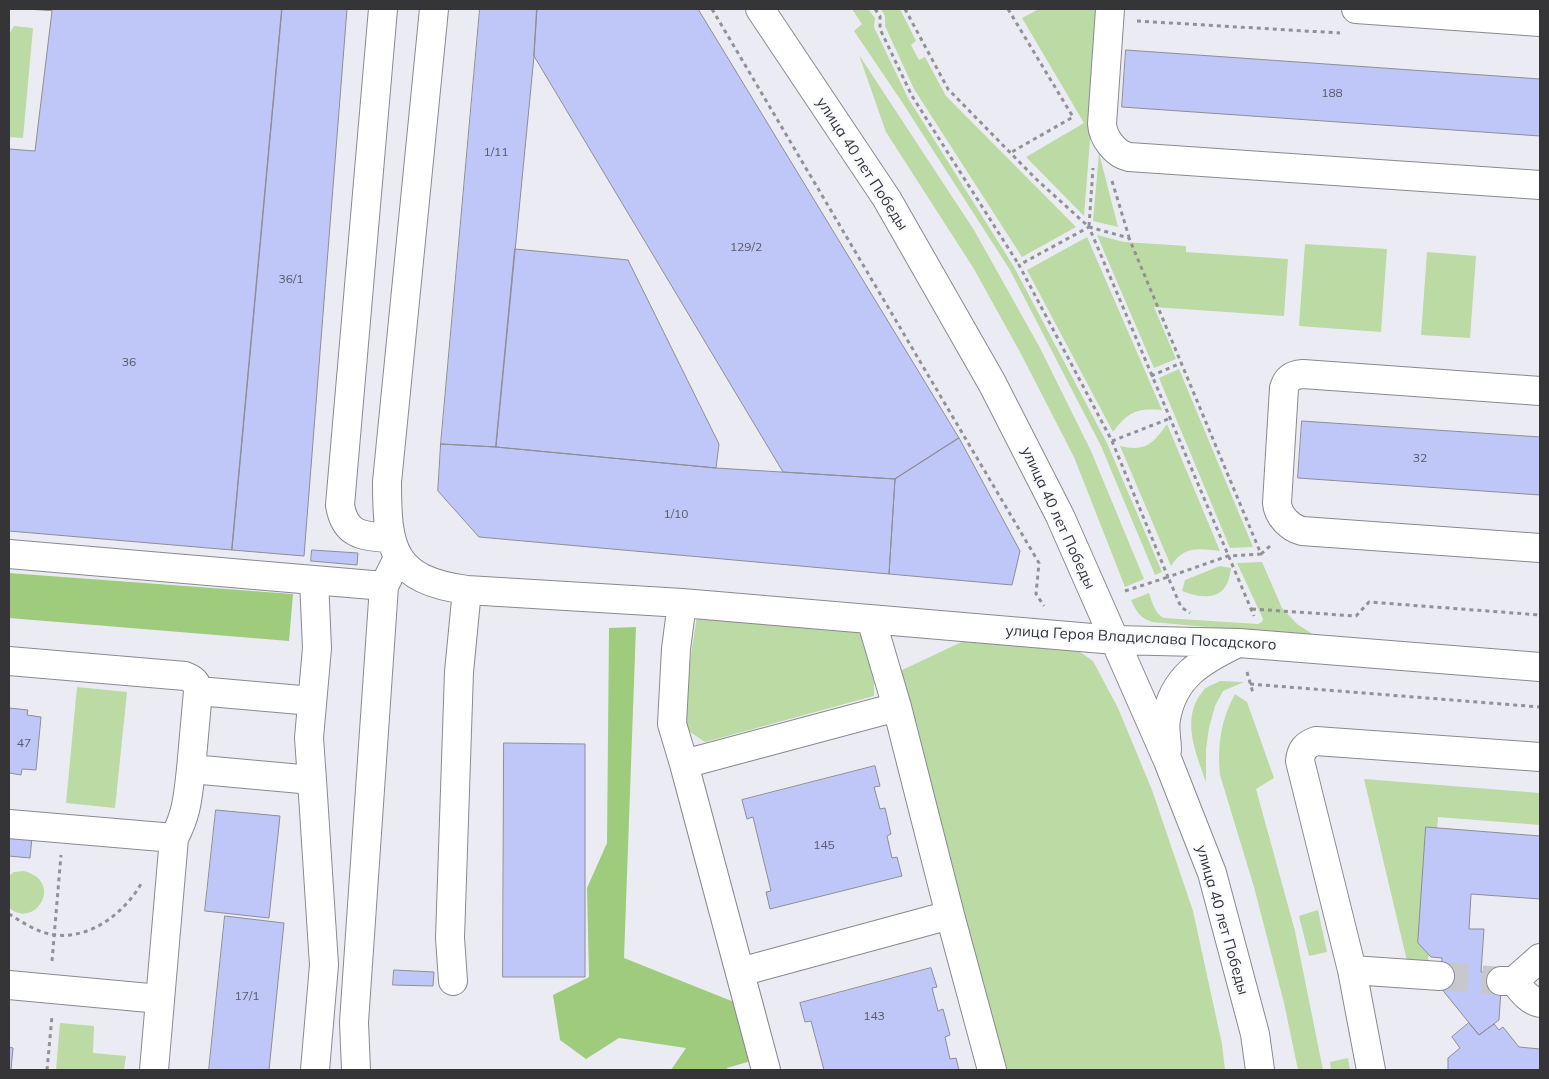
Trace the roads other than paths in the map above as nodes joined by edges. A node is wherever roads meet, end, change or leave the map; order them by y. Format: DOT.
graph roads {
  1 [pos="382,9"];
  2 [pos="434,9"];
  3 [pos="760,9"];
  4 [pos="1356,9"];
  5 [pos="1121,15"];
  6 [pos="1540,22"];
  7 [pos="1540,185"];
  8 [pos="1540,391"];
  9 [pos="394,548"];
  10 [pos="1540,548"];
  11 [pos="9,554"];
  12 [pos="314,580"];
  13 [pos="384,586"];
  14 [pos="467,590"];
  15 [pos="682,604"];
  16 [pos="872,619"];
  17 [pos="1115,640"];
  18 [pos="1241,655"];
  19 [pos="9,661"];
  20 [pos="1540,667"];
  21 [pos="198,691"];
  22 [pos="312,701"];
  23 [pos="897,707"];
  24 [pos="1540,757"];
  25 [pos="1168,762"];
  26 [pos="684,764"];
  27 [pos="191,769"];
  28 [pos="312,780"];
  29 [pos="9,824"];
  30 [pos="174,838"];
  31 [pos="950,915"];
  32 [pos="1540,958"];
  33 [pos="1352,970"];
  34 [pos="740,972"];
  35 [pos="1440,976"];
  36 [pos="453,981"];
  37 [pos="9,985"];
  38 [pos="160,999"];
  39 [pos="1540,1003"];
  40 [pos="154,1070"];
  41 [pos="315,1070"];
  42 [pos="356,1070"];
  43 [pos="766,1070"];
  44 [pos="992,1070"];
  45 [pos="1260,1070"];
  46 [pos="1371,1070"];
  1 -- 9 [label="street"];
  2 -- 9 [label="street"];
  3 -- 17 [label="street, улица 40 лет Победы"];
  4 -- 6 [label="street"];
  5 -- 7 [label="street"];
  8 -- 10 [label="street"];
  9 -- 13 [label="street"];
  9 -- 14 [label="street, улица Героя Владислава Посадского"];
  11 -- 12 [label="street"];
  12 -- 13 [label="street"];
  12 -- 22 [label="street"];
  13 -- 42 [label="street"];
  14 -- 15 [label="street, улица Героя Владислава Посадского"];
  14 -- 36 [label="street"];
  15 -- 16 [label="street, улица Героя Владислава Посадского"];
  15 -- 26 [label="street"];
  16 -- 17 [label="street, улица Героя Владислава Посадского"];
  16 -- 23 [label="street"];
  17 -- 18 [label="street, улица Героя Владислава Посадского"];
  17 -- 25 [label="street, улица 40 лет Победы"];
  18 -- 20 [label="street, улица Героя Владислава Посадского"];
  18 -- 25 [label="street"];
  19 -- 21 [label="street"];
  21 -- 22 [label="street"];
  21 -- 27 [label="street"];
  22 -- 28 [label="street"];
  23 -- 26 [label="street"];
  23 -- 31 [label="street"];
  24 -- 33 [label="street"];
  25 -- 45 [label="street, улица 40 лет Победы"];
  26 -- 34 [label="street"];
  27 -- 28 [label="street"];
  27 -- 30 [label="street"];
  28 -- 41 [label="street"];
  29 -- 30 [label="street"];
  30 -- 38 [label="street"];
  31 -- 34 [label="street"];
  31 -- 44 [label="street"];
  32 -- 39 [label="street"];
  33 -- 35 [label="street"];
  33 -- 46 [label="street"];
  34 -- 43 [label="street"];
  37 -- 38 [label="street"];
  38 -- 40 [label="street"];
}
